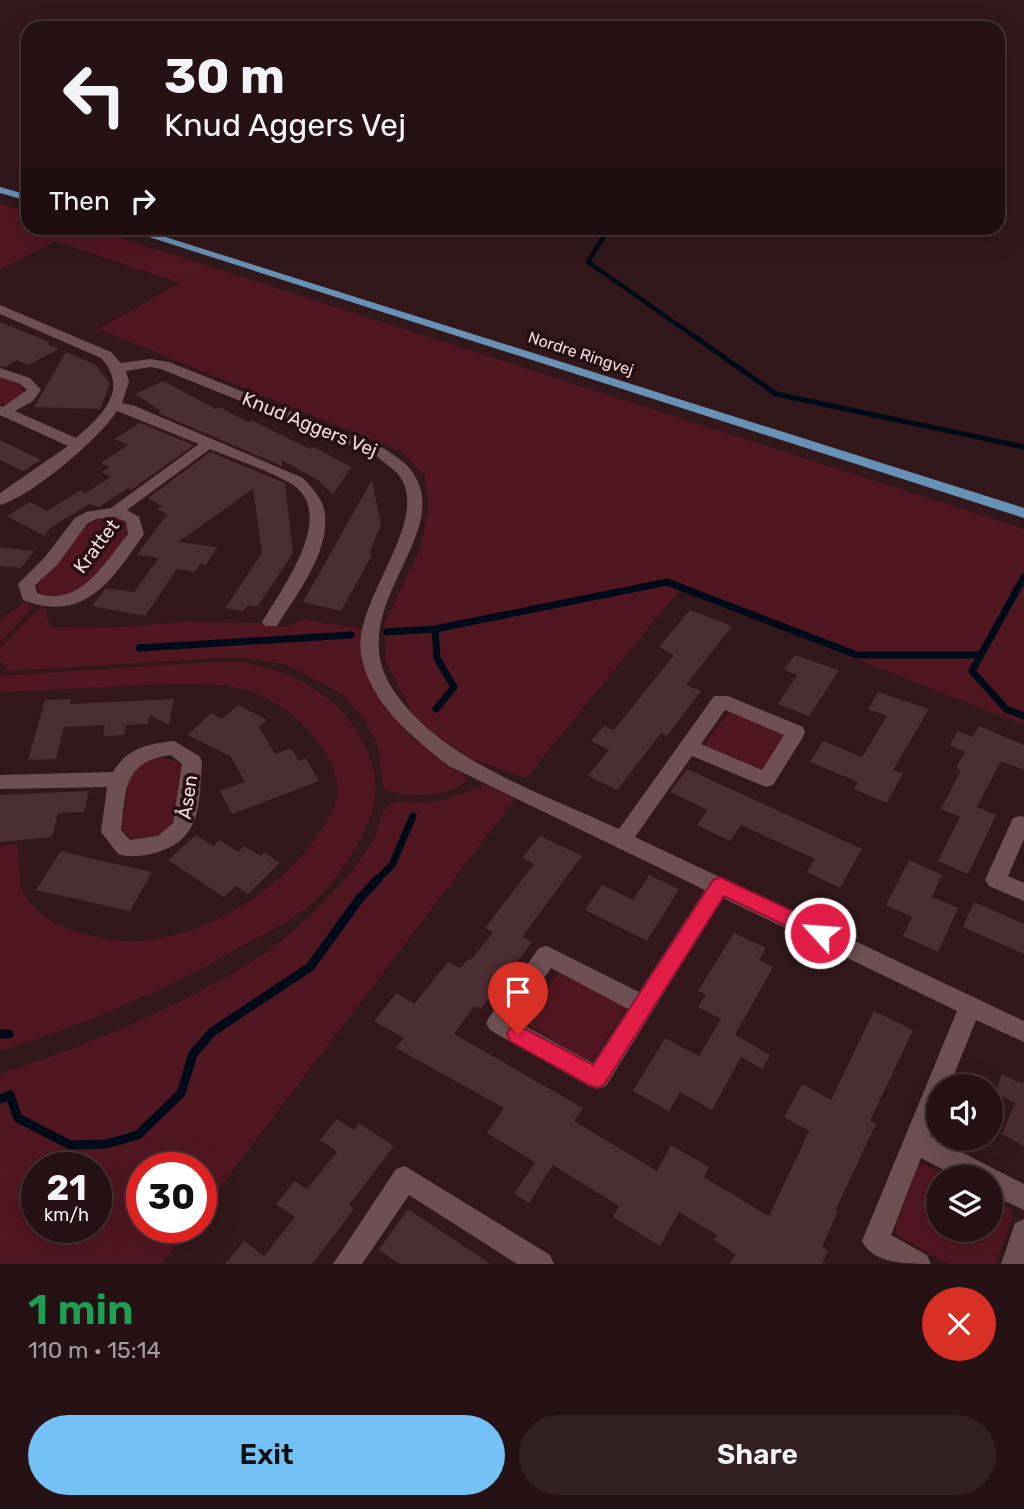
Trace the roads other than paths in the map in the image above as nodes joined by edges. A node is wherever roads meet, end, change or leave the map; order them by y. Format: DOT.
graph roads {
  1 [pos="0,190"];
  2 [pos="21,196"];
  3 [pos="149,235"];
  4 [pos="0,309"];
  5 [pos="117,368"];
  6 [pos="0,372"];
  7 [pos="113,406"];
  8 [pos="2,411"];
  9 [pos="209,443"];
  10 [pos="77,444"];
  11 [pos="0,500"];
  12 [pos="115,512"];
  13 [pos="1024,513"];
  14 [pos="271,622"];
  15 [pos="688,746"];
  16 [pos="117,779"];
  17 [pos="0,782"];
  18 [pos="1024,825"];
  19 [pos="623,839"];
  20 [pos="720,885"];
  21 [pos="1024,892"];
  22 [pos="643,1005"];
  23 [pos="970,1006"];
  24 [pos="1024,1032"];
  25 [pos="915,1142"];
  26 [pos="960,1165"];
  27 [pos="1003,1186"];
  28 [pos="1024,1197"];
  29 [pos="1024,1232"];
  30 [pos="346,1264"];
  31 [pos="541,1264"];
  32 [pos="918,1264"];
  33 [pos="1014,1264"];
  1 -- 2 [label="main road"];
  3 -- 13 [label="main road, Nordre Ringvej"];
  4 -- 5 [label="street"];
  5 -- 7 [label="street"];
  5 -- 19 [label="street, Knud Aggers Vej"];
  6 -- 8 [label="street"];
  7 -- 9 [label="street"];
  7 -- 10 [label="street"];
  8 -- 10 [label="street"];
  9 -- 12 [label="street, Krattet"];
  9 -- 14 [label="street"];
  10 -- 11 [label="street"];
  12 -- 12 [label="street, Krattet"];
  15 -- 15 [label="street"];
  15 -- 19 [label="street"];
  16 -- 16 [label="street, Åsen"];
  16 -- 17 [label="street"];
  18 -- 21 [label="street"];
  19 -- 20 [label="street, Knud Aggers Vej"];
  20 -- 22 [label="street"];
  20 -- 23 [label="street, Knud Aggers Vej"];
  22 -- 22 [label="street"];
  23 -- 24 [label="street, Knud Aggers Vej"];
  23 -- 25 [label="street"];
  25 -- 26 [label="street"];
  25 -- 32 [label="street"];
  27 -- 28 [label="street"];
  29 -- 33 [label="street"];
  30 -- 31 [label="street"];
}
